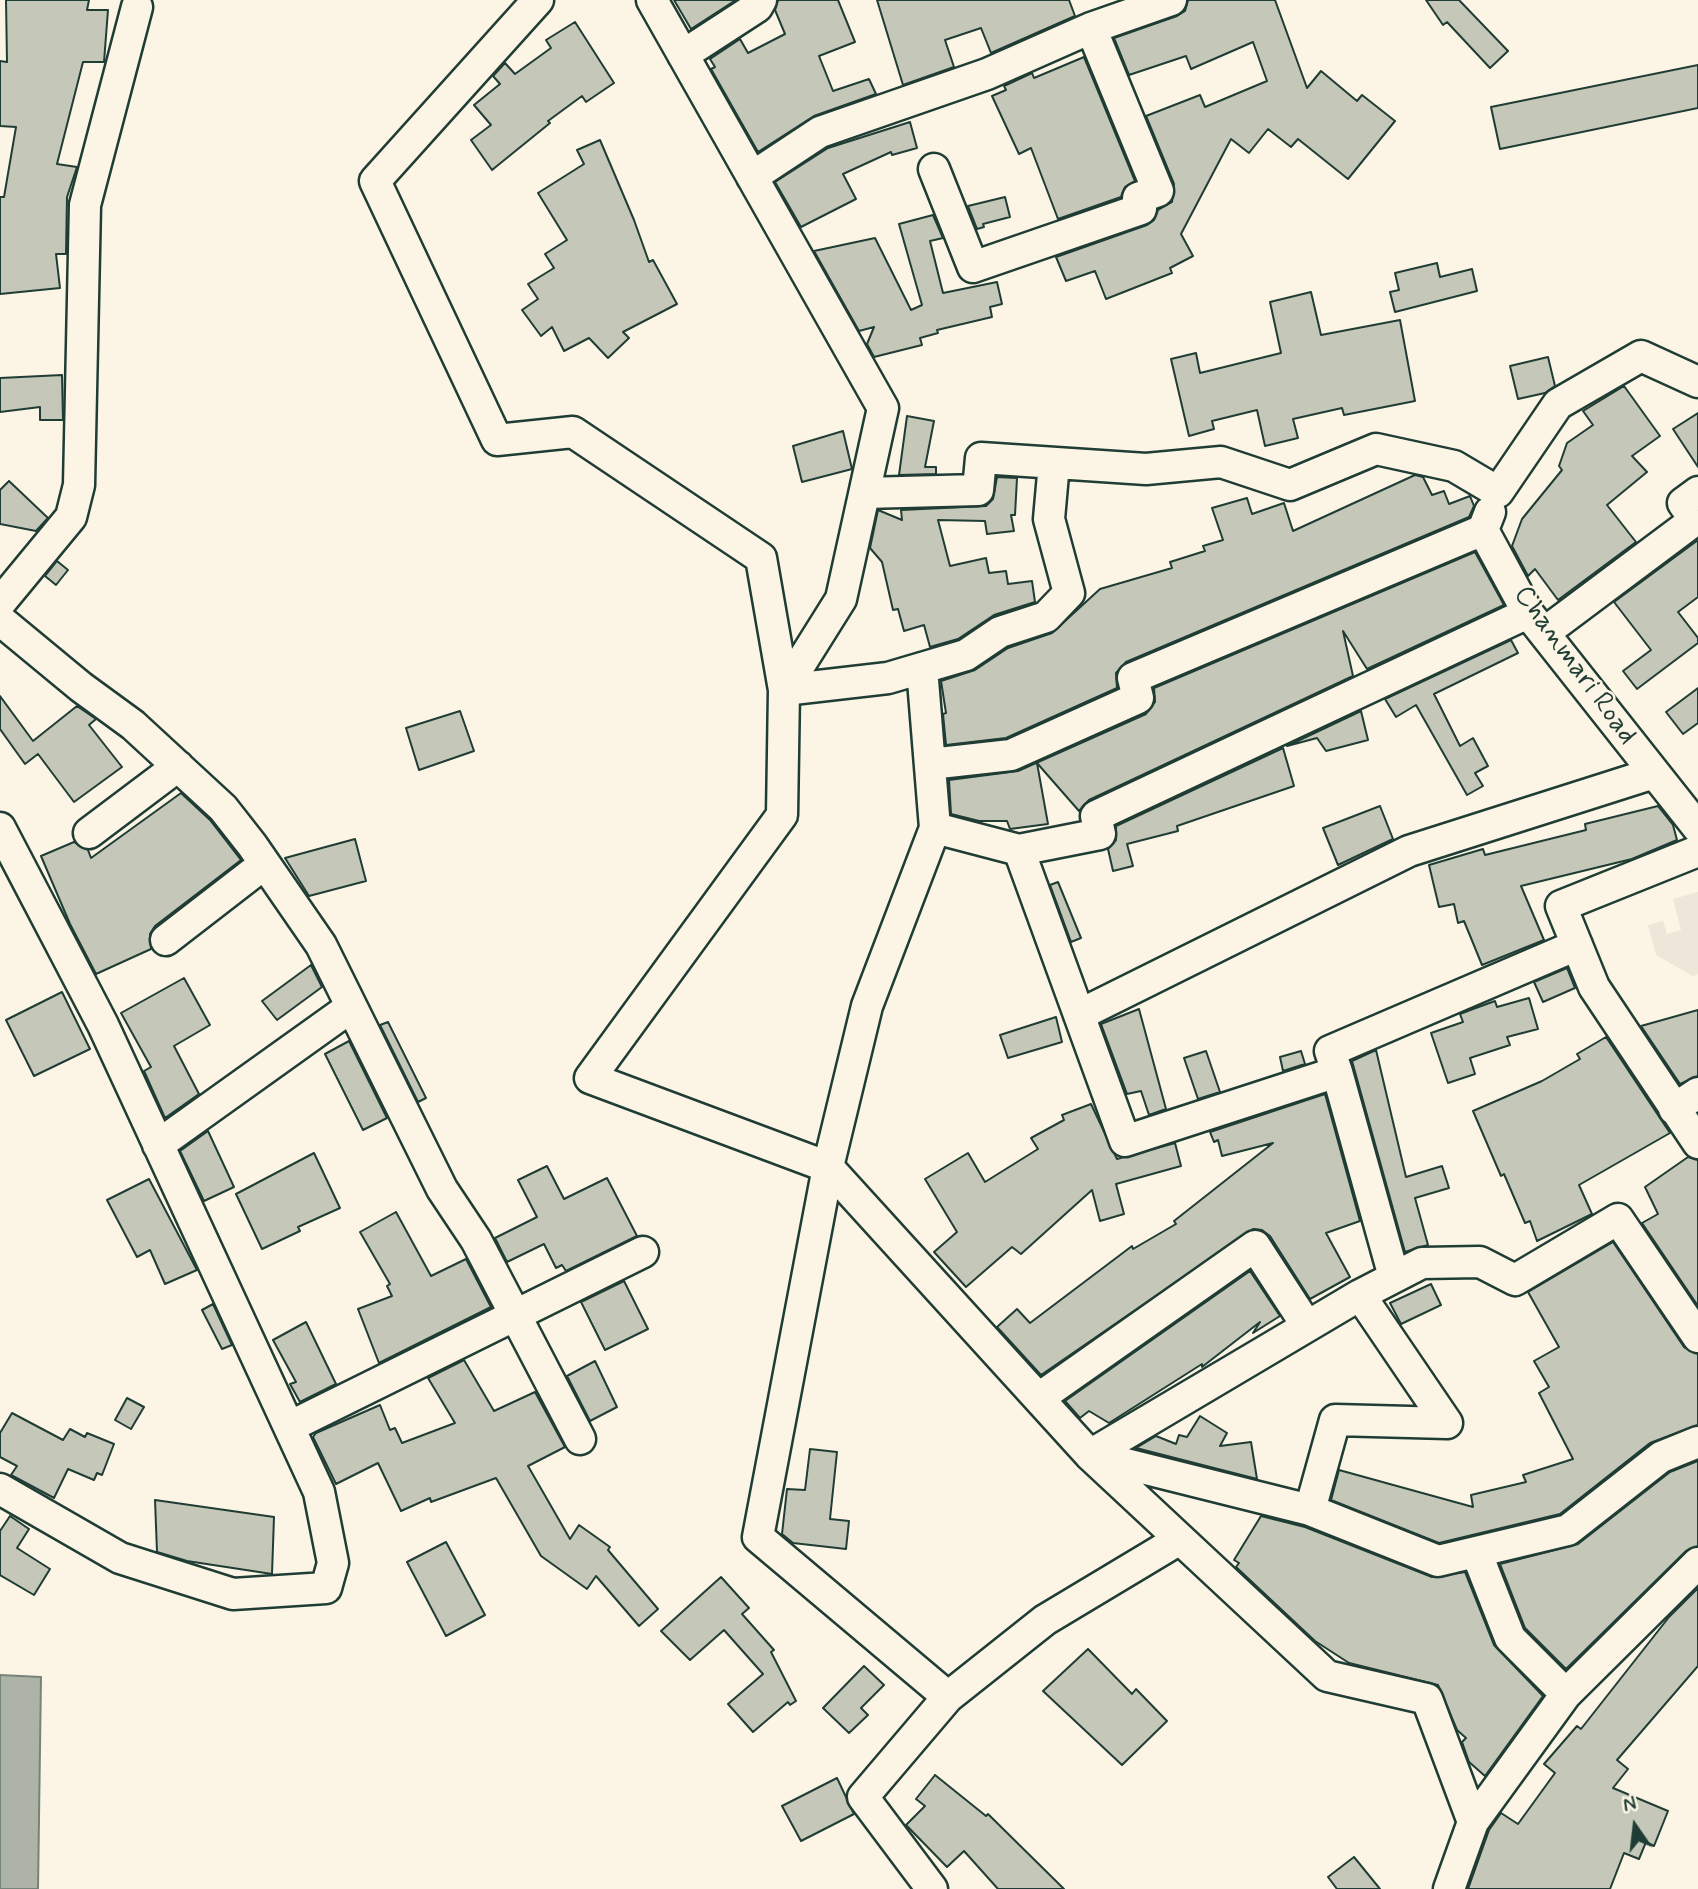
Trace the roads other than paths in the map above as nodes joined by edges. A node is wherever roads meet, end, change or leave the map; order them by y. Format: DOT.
graph roads {
  1 [pos="538,0"];
  2 [pos="652,0"];
  3 [pos="761,0"];
  4 [pos="1171,0"];
  5 [pos="144,2"];
  6 [pos="1091,28"];
  7 [pos="683,55"];
  8 [pos="934,169"];
  9 [pos="752,177"];
  10 [pos="1698,382"];
  11 [pos="1054,463"];
  12 [pos="1498,492"];
  13 [pos="865,493"];
  14 [pos="1697,512"];
  15 [pos="1483,530"];
  16 [pos="0,603"];
  17 [pos="0,620"];
  18 [pos="1536,623"];
  19 [pos="922,668"];
  20 [pos="784,690"];
  21 [pos="930,764"];
  22 [pos="178,766"];
  23 [pos="1654,773"];
  24 [pos="0,828"];
  25 [pos="935,828"];
  26 [pos="1698,828"];
  27 [pos="89,833"];
  28 [pos="1018,850"];
  29 [pos="1698,851"];
  30 [pos="263,865"];
  31 [pos="166,940"];
  32 [pos="1577,944"];
  33 [pos="351,1007"];
  34 [pos="1079,1015"];
  35 [pos="1337,1072"];
  36 [pos="1686,1101"];
  37 [pos="1698,1143"];
  38 [pos="159,1145"];
  39 [pos="828,1167"];
  40 [pos="643,1252"];
  41 [pos="1394,1277"];
  42 [pos="1360,1295"];
  43 [pos="514,1316"];
  44 [pos="1307,1326"];
  45 [pos="1698,1338"];
  46 [pos="1038,1398"];
  47 [pos="289,1427"];
  48 [pos="580,1439"];
  49 [pos="1698,1441"];
  50 [pos="1090,1455"];
  51 [pos="0,1489"];
  52 [pos="1310,1510"];
  53 [pos="1180,1539"];
  54 [pos="1477,1554"];
  55 [pos="1698,1563"];
  56 [pos="1566,1694"];
  57 [pos="948,1697"];
  58 [pos="1473,1822"];
  59 [pos="932,1889"];
  60 [pos="1449,1889"];
  1 -- 20 [label="street"];
  2 -- 7 [label="street"];
  3 -- 7 [label="street"];
  4 -- 6 [label="street"];
  5 -- 16 [label="street"];
  6 -- 8 [label="street"];
  6 -- 9 [label="street"];
  7 -- 9 [label="street"];
  9 -- 13 [label="street"];
  10 -- 12 [label="street"];
  11 -- 12 [label="street"];
  11 -- 13 [label="street"];
  11 -- 19 [label="street"];
  12 -- 15 [label="street"];
  13 -- 20 [label="street"];
  14 -- 18 [label="street"];
  15 -- 18 [label="street, Chanmari Road"];
  15 -- 21 [label="street"];
  17 -- 22 [label="street"];
  18 -- 23 [label="street, Chanmari Road"];
  18 -- 28 [label="street"];
  19 -- 20 [label="street"];
  19 -- 21 [label="street"];
  20 -- 39 [label="street"];
  21 -- 25 [label="street"];
  22 -- 27 [label="street"];
  22 -- 30 [label="street"];
  23 -- 26 [label="street, Chanmari Road"];
  23 -- 34 [label="street"];
  24 -- 38 [label="street"];
  25 -- 28 [label="street"];
  25 -- 39 [label="street"];
  28 -- 34 [label="street"];
  29 -- 32 [label="street"];
  30 -- 31 [label="street"];
  30 -- 33 [label="street"];
  32 -- 35 [label="street"];
  32 -- 36 [label="street"];
  33 -- 38 [label="street"];
  33 -- 43 [label="street"];
  34 -- 35 [label="street"];
  35 -- 41 [label="street"];
  36 -- 37 [label="street"];
  38 -- 47 [label="street"];
  39 -- 46 [label="street"];
  39 -- 57 [label="street"];
  40 -- 43 [label="street"];
  41 -- 42 [label="street"];
  41 -- 45 [label="street"];
  42 -- 44 [label="street"];
  42 -- 52 [label="street"];
  43 -- 47 [label="street"];
  43 -- 48 [label="street"];
  44 -- 46 [label="street"];
  44 -- 50 [label="street"];
  46 -- 50 [label="street"];
  47 -- 51 [label="street"];
  49 -- 54 [label="street"];
  50 -- 52 [label="street"];
  50 -- 53 [label="street"];
  52 -- 54 [label="street"];
  53 -- 57 [label="street"];
  53 -- 58 [label="street"];
  54 -- 56 [label="street"];
  55 -- 56 [label="street"];
  56 -- 58 [label="street"];
  57 -- 59 [label="street"];
  58 -- 60 [label="street"];
}
